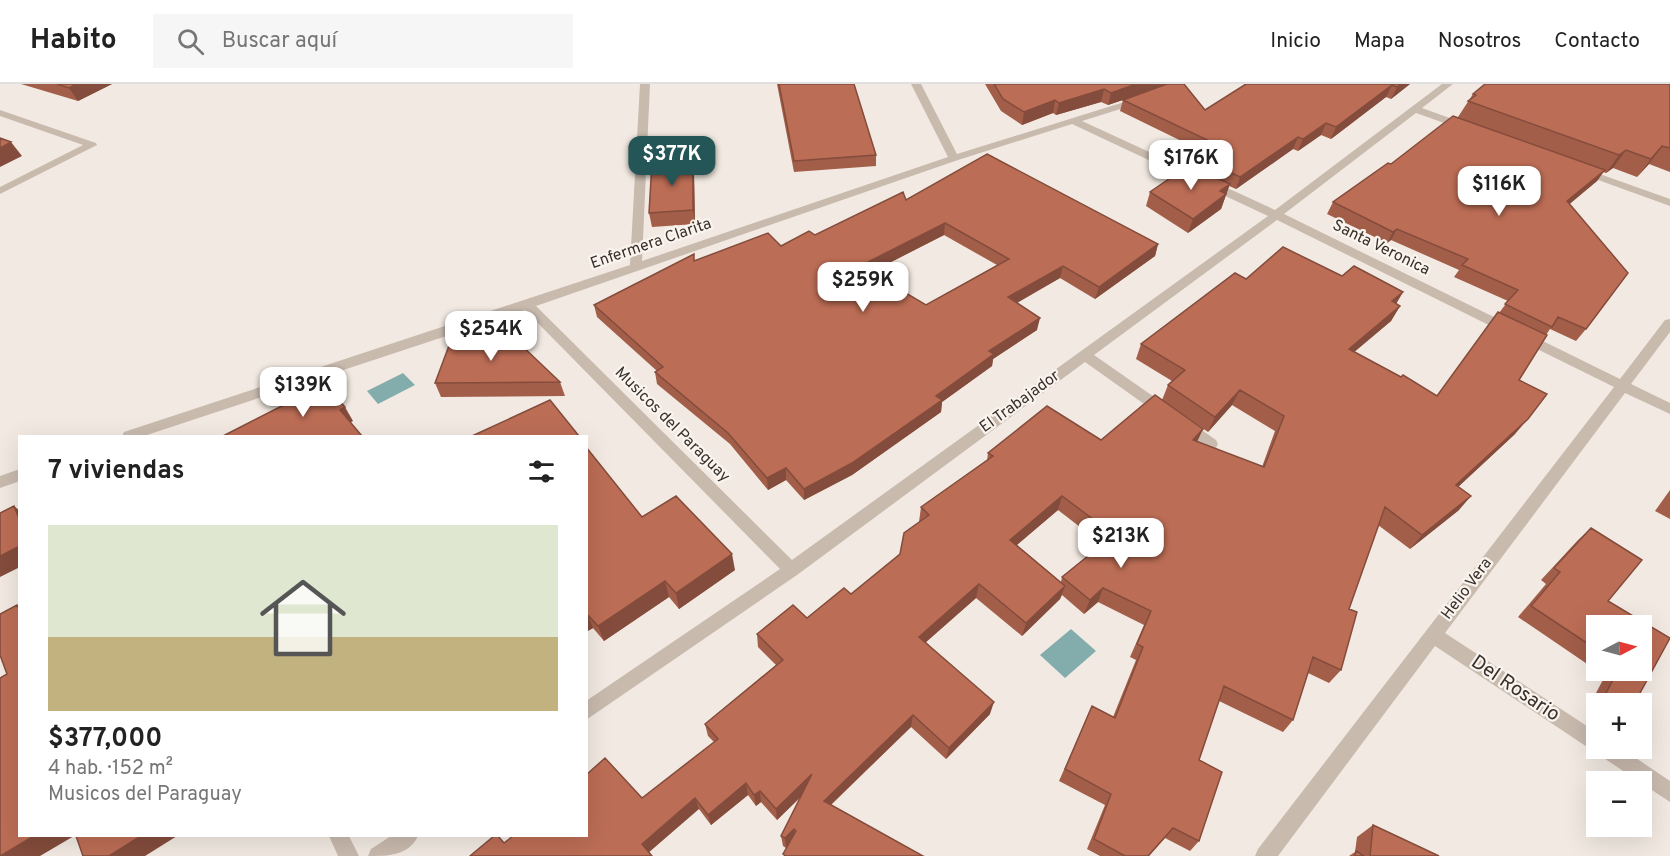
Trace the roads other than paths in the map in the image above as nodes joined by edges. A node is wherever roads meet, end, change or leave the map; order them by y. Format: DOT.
graph roads {
  1 [pos="645,84"];
  2 [pos="916,84"];
  3 [pos="1448,84"];
  4 [pos="1152,95"];
  5 [pos="1415,109"];
  6 [pos="0,113"];
  7 [pos="1075,122"];
  8 [pos="1482,133"];
  9 [pos="954,159"];
  10 [pos="1570,166"];
  11 [pos="0,191"];
  12 [pos="1670,203"];
  13 [pos="1276,215"];
  14 [pos="636,268"];
  15 [pos="527,305"];
  16 [pos="1670,323"];
  17 [pos="1085,355"];
  18 [pos="1622,386"];
  19 [pos="1670,409"];
  20 [pos="138,435"];
  21 [pos="1211,444"];
  22 [pos="18,476"];
  23 [pos="0,482"];
  24 [pos="791,570"];
  25 [pos="1433,635"];
  26 [pos="588,711"];
  27 [pos="1586,736"];
  28 [pos="1620,759"];
  29 [pos="1670,792"];
  30 [pos="340,837"];
  31 [pos="406,837"];
  32 [pos="349,856"];
  33 [pos="378,856"];
  34 [pos="1265,856"];
  1 -- 14 [label="street"];
  2 -- 9 [label="street"];
  3 -- 5 [label="street, El Trabajador"];
  4 -- 7 [label="street, Enfermera Clarita"];
  5 -- 8 [label="street"];
  5 -- 13 [label="street, El Trabajador"];
  6 -- 11 [label="street"];
  7 -- 9 [label="street, Enfermera Clarita"];
  7 -- 13 [label="street, Santa Veronica"];
  9 -- 14 [label="street, Enfermera Clarita"];
  10 -- 12 [label="street"];
  13 -- 17 [label="street, El Trabajador"];
  13 -- 18 [label="street, Santa Veronica"];
  14 -- 15 [label="street, Enfermera Clarita"];
  15 -- 20 [label="street, Enfermera Clarita"];
  15 -- 24 [label="street, Musicos del Paraguay"];
  16 -- 18 [label="street, Helio Vera"];
  17 -- 21 [label="street"];
  17 -- 24 [label="street, El Trabajador"];
  18 -- 19 [label="street, Santa Veronica"];
  18 -- 25 [label="street, Helio Vera"];
  22 -- 23 [label="street"];
  24 -- 26 [label="street, El Trabajador"];
  25 -- 27 [label="street, Del Rosario"];
  25 -- 34 [label="street, Helio Vera"];
  28 -- 29 [label="street"];
  30 -- 32 [label="street"];
  31 -- 33 [label="street"];
}
